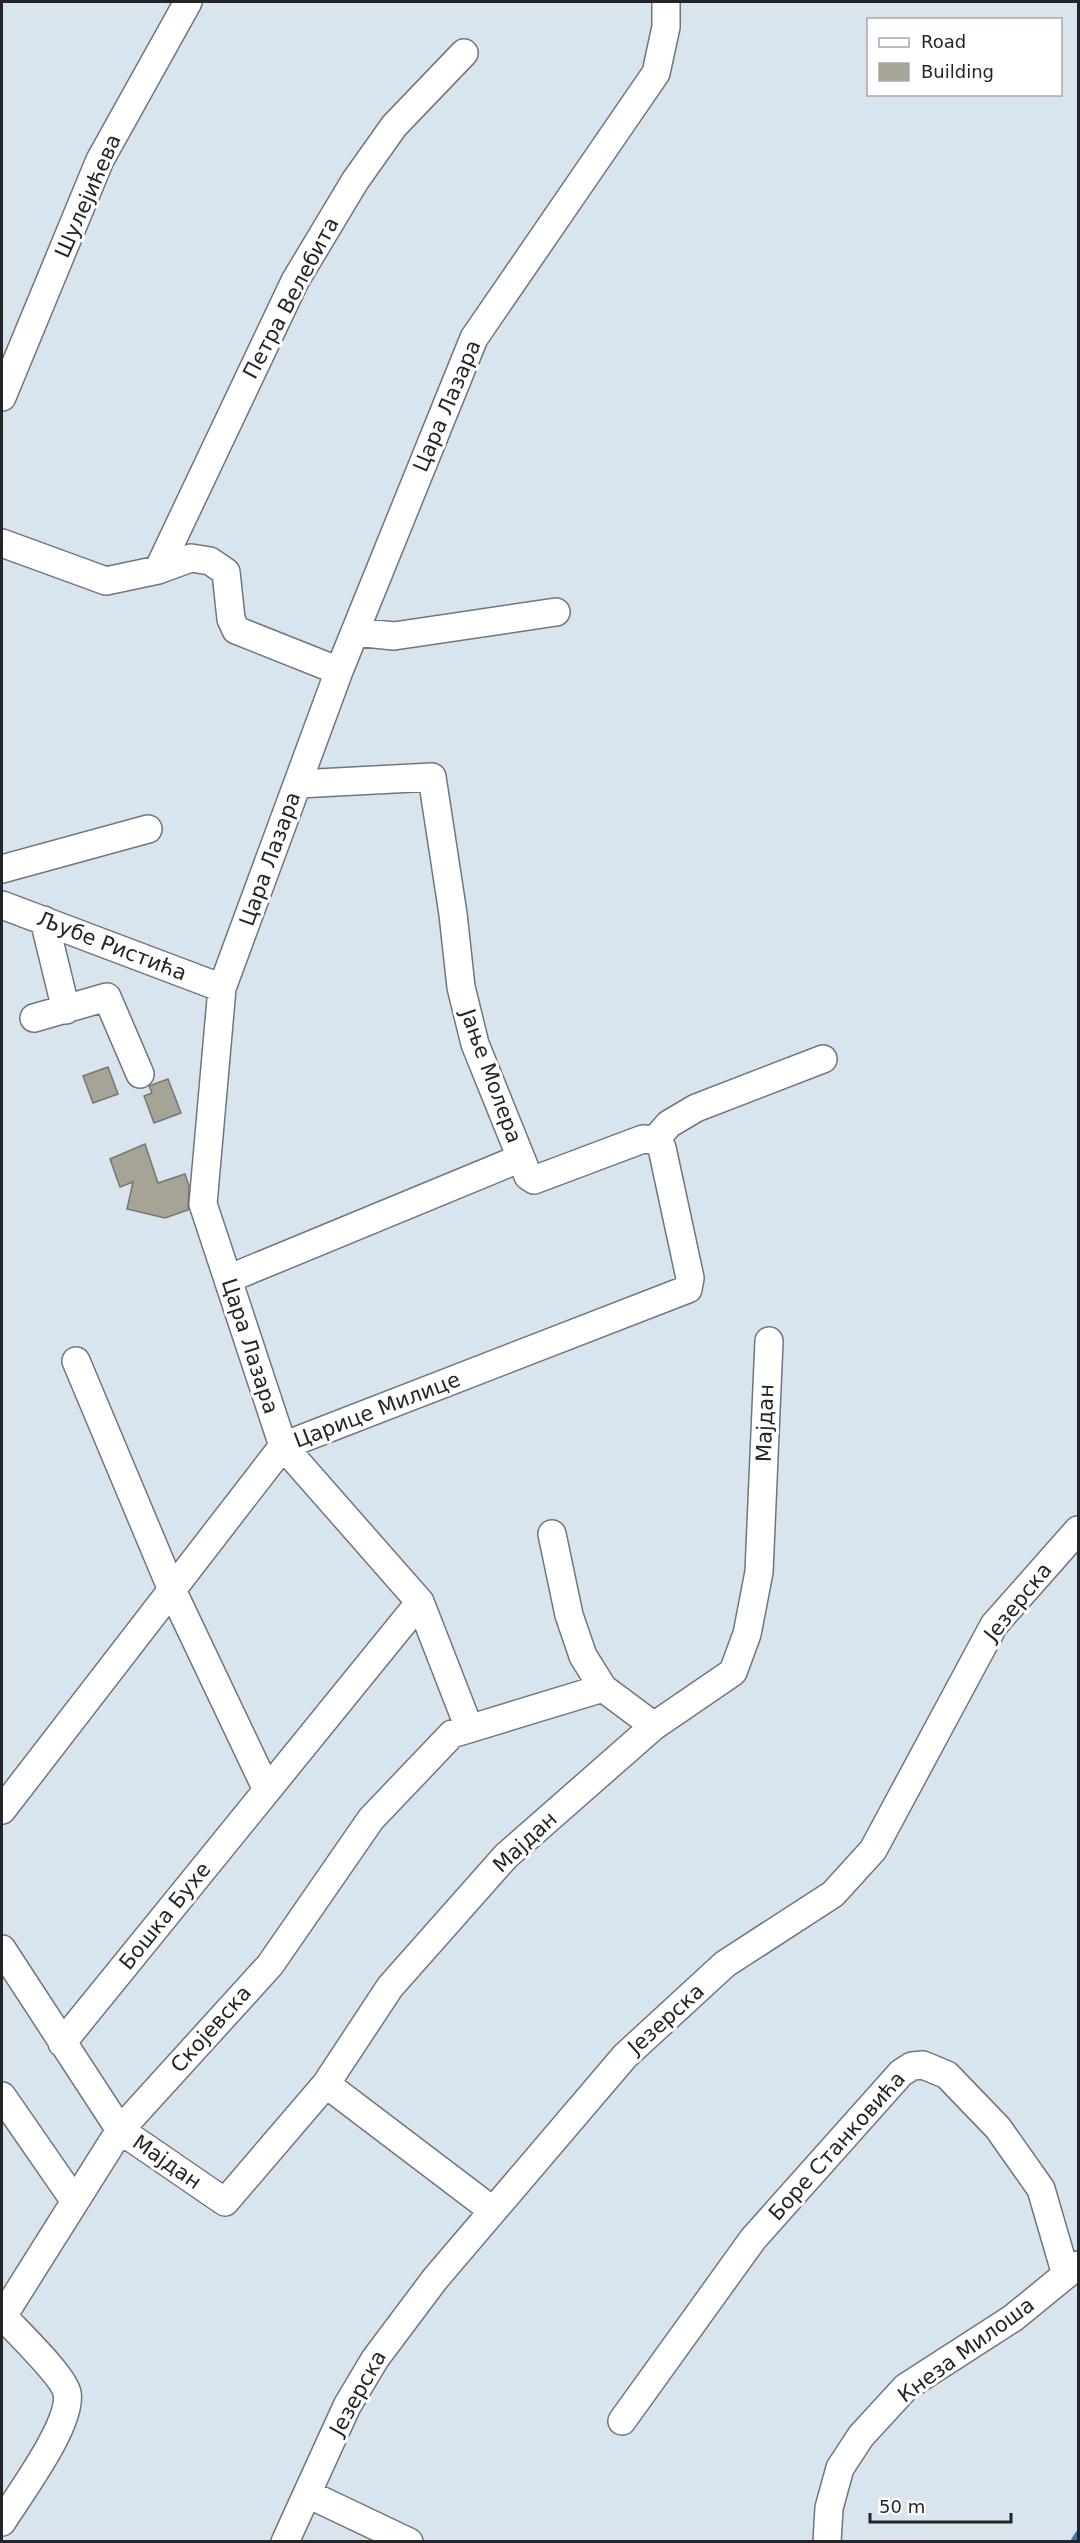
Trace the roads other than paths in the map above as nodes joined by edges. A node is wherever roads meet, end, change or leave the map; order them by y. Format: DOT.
graph roads {
  1 [pos="188,2"];
  2 [pos="666,2"];
  3 [pos="464,53"];
  4 [pos="2,397"];
  5 [pos="2,543"];
  6 [pos="158,570"];
  7 [pos="556,612"];
  8 [pos="355,632"];
  9 [pos="339,671"];
  10 [pos="298,784"];
  11 [pos="148,829"];
  12 [pos="2,869"];
  13 [pos="2,904"];
  14 [pos="44,920"];
  15 [pos="222,988"];
  16 [pos="66,1010"];
  17 [pos="34,1018"];
  18 [pos="823,1059"];
  19 [pos="140,1074"];
  20 [pos="655,1140"];
  21 [pos="521,1158"];
  22 [pos="228,1279"];
  23 [pos="769,1344"];
  24 [pos="76,1361"];
  25 [pos="283,1446"];
  26 [pos="1078,1530"];
  27 [pos="552,1534"];
  28 [pos="172,1590"];
  29 [pos="420,1602"];
  30 [pos="603,1688"];
  31 [pos="654,1726"];
  32 [pos="469,1728"];
  33 [pos="267,1790"];
  34 [pos="2,1810"];
  35 [pos="2,1949"];
  36 [pos="62,2043"];
  37 [pos="326,2084"];
  38 [pos="2,2096"];
  39 [pos="120,2130"];
  40 [pos="74,2200"];
  41 [pos="492,2210"];
  42 [pos="1072,2270"];
  43 [pos="2,2315"];
  44 [pos="622,2421"];
  45 [pos="308,2494"];
  46 [pos="2,2522"];
  47 [pos="285,2541"];
  48 [pos="409,2541"];
  49 [pos="826,2541"];
  1 -- 4 [label="street, Шулејићева"];
  2 -- 8 [label="street, Цара Лазара"];
  3 -- 6 [label="street, Петра Велебита"];
  5 -- 6 [label="street"];
  6 -- 9 [label="street"];
  7 -- 8 [label="street"];
  8 -- 9 [label="street, Цара Лазара"];
  9 -- 10 [label="street, Цара Лазара"];
  10 -- 15 [label="street, Цара Лазара"];
  10 -- 21 [label="street, Јање Молера"];
  11 -- 12 [label="street"];
  13 -- 14 [label="street, Љубе Ристића"];
  14 -- 15 [label="street, Љубе Ристића"];
  14 -- 16 [label="street"];
  15 -- 22 [label="street, Цара Лазара"];
  16 -- 17 [label="street"];
  16 -- 19 [label="street"];
  18 -- 20 [label="street"];
  20 -- 21 [label="street"];
  20 -- 25 [label="street, Царице Милице"];
  21 -- 22 [label="street, Јање Молера"];
  22 -- 25 [label="street, Цара Лазара"];
  23 -- 31 [label="street, Мајдан"];
  24 -- 28 [label="street"];
  25 -- 28 [label="street, Царице Милице"];
  25 -- 29 [label="street, Цара Лазара"];
  26 -- 41 [label="street, Језерска"];
  27 -- 30 [label="street"];
  28 -- 33 [label="street"];
  28 -- 34 [label="street, Царице Милице"];
  29 -- 32 [label="street, Цара Лазара"];
  29 -- 33 [label="street, Бошка Бухе"];
  30 -- 31 [label="street"];
  30 -- 32 [label="street, Скојевска"];
  31 -- 37 [label="street, Мајдан"];
  32 -- 39 [label="street, Скојевска"];
  33 -- 36 [label="street, Бошка Бухе"];
  35 -- 36 [label="street"];
  36 -- 39 [label="street"];
  37 -- 39 [label="street, Мајдан"];
  37 -- 41 [label="street"];
  38 -- 40 [label="street"];
  39 -- 40 [label="street, Скојевска"];
  40 -- 43 [label="street, Скојевска"];
  41 -- 45 [label="street, Језерска"];
  42 -- 44 [label="street, Боре Станковића"];
  42 -- 49 [label="street, Кнеза Милоша"];
  43 -- 46 [label="street, Скојевска"];
  45 -- 47 [label="street, Језерска"];
  45 -- 48 [label="street"];
}
